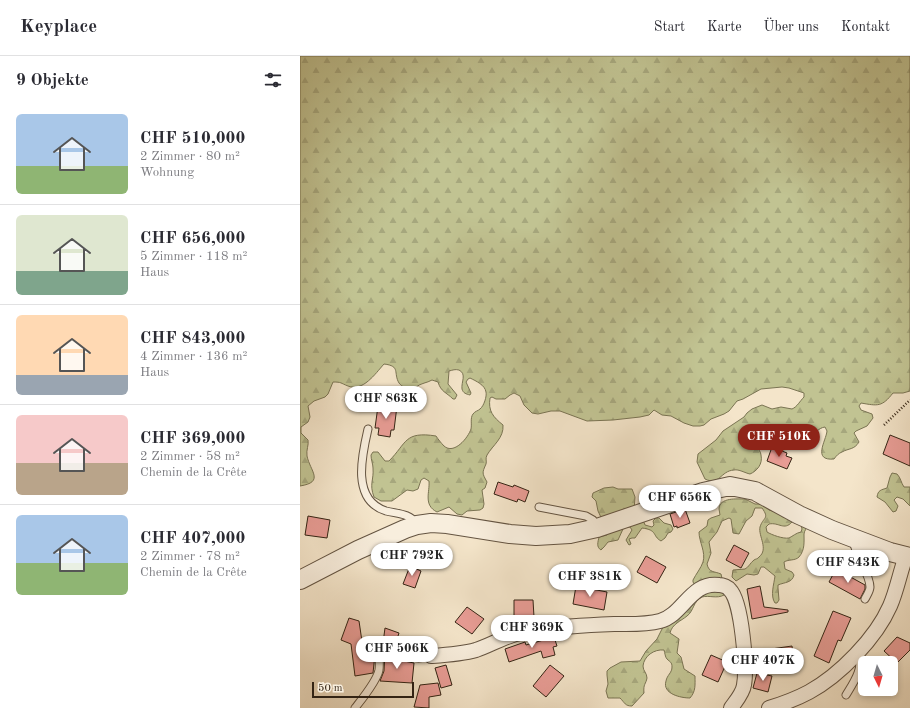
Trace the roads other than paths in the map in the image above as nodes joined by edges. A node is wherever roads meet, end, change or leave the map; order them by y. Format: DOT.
graph roads {
  1 [pos="368,429"];
  2 [pos="539,507"];
  3 [pos="417,525"];
  4 [pos="598,528"];
  5 [pos="852,538"];
  6 [pos="908,556"];
  7 [pos="300,580"];
  8 [pos="865,599"];
  9 [pos="856,654"];
  10 [pos="432,656"];
  11 [pos="846,695"];
  12 [pos="355,708"];
  13 [pos="731,708"];
  14 [pos="769,708"];
  1 -- 3 [label="lane"];
  2 -- 4 [label="lane"];
  3 -- 4 [label="street"];
  3 -- 7 [label="street"];
  4 -- 5 [label="street"];
  5 -- 6 [label="street"];
  5 -- 8 [label="lane"];
  6 -- 9 [label="street"];
  9 -- 11 [label="lane"];
  9 -- 14 [label="street"];
  10 -- 12 [label="lane"];
  10 -- 13 [label="street"];
}
